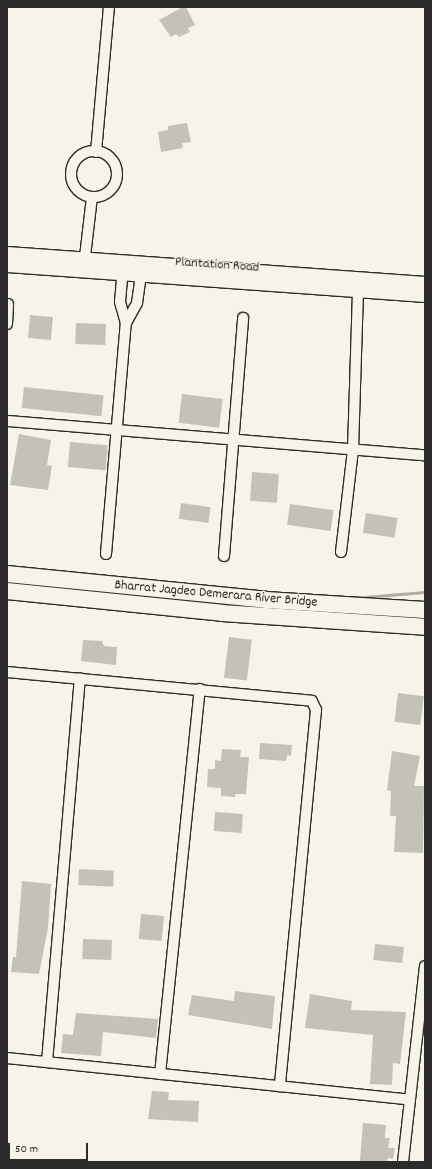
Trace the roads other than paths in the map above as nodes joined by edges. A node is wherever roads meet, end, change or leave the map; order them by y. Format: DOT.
graph roads {
  1 [pos="109,7"];
  2 [pos="96,152"];
  3 [pos="92,197"];
  4 [pos="7,253"];
  5 [pos="7,265"];
  6 [pos="84,265"];
  7 [pos="123,268"];
  8 [pos="142,270"];
  9 [pos="425,283"];
  10 [pos="358,290"];
  11 [pos="425,295"];
  12 [pos="8,304"];
  13 [pos="243,318"];
  14 [pos="126,323"];
  15 [pos="7,324"];
  16 [pos="7,421"];
  17 [pos="116,430"];
  18 [pos="235,440"];
  19 [pos="353,450"];
  20 [pos="425,455"];
  21 [pos="341,552"];
  22 [pos="106,554"];
  23 [pos="224,556"];
  24 [pos="7,574"];
  25 [pos="7,591"];
  26 [pos="425,610"];
  27 [pos="425,627"];
  28 [pos="7,672"];
  29 [pos="80,678"];
  30 [pos="200,689"];
  31 [pos="425,966"];
  32 [pos="420,1056"];
  33 [pos="7,1058"];
  34 [pos="47,1062"];
  35 [pos="160,1074"];
  36 [pos="280,1086"];
  37 [pos="410,1100"];
  38 [pos="403,1162"];
  1 -- 2 [label="street"];
  2 -- 3 [label="street"];
  2 -- 3 [label="street"];
  3 -- 6 [label="street"];
  4 -- 6 [label="street, Plantation Road"];
  5 -- 6 [label="street, Plantation Road"];
  6 -- 7 [label="street, Plantation Road"];
  7 -- 8 [label="street, Plantation Road"];
  7 -- 14 [label="street"];
  8 -- 9 [label="street, Plantation Road"];
  8 -- 10 [label="street, Plantation Road"];
  8 -- 14 [label="street"];
  10 -- 11 [label="street, Plantation Road"];
  10 -- 19 [label="street"];
  12 -- 15 [label="street"];
  13 -- 18 [label="street"];
  14 -- 17 [label="street"];
  16 -- 17 [label="street"];
  17 -- 18 [label="street"];
  17 -- 22 [label="street"];
  18 -- 19 [label="street"];
  18 -- 23 [label="street"];
  19 -- 20 [label="street"];
  19 -- 21 [label="street"];
  24 -- 26 [label="main road, Bharrat Jagdeo Demerara River Bridge"];
  25 -- 27 [label="main road, Bharrat Jagdeo Demerara River Bridge"];
  28 -- 29 [label="street"];
  29 -- 30 [label="street"];
  29 -- 34 [label="street"];
  30 -- 35 [label="street"];
  30 -- 36 [label="street"];
  31 -- 32 [label="street"];
  32 -- 37 [label="street"];
  33 -- 34 [label="street"];
  34 -- 35 [label="street"];
  35 -- 36 [label="street"];
  36 -- 37 [label="street"];
  37 -- 38 [label="street"];
}
